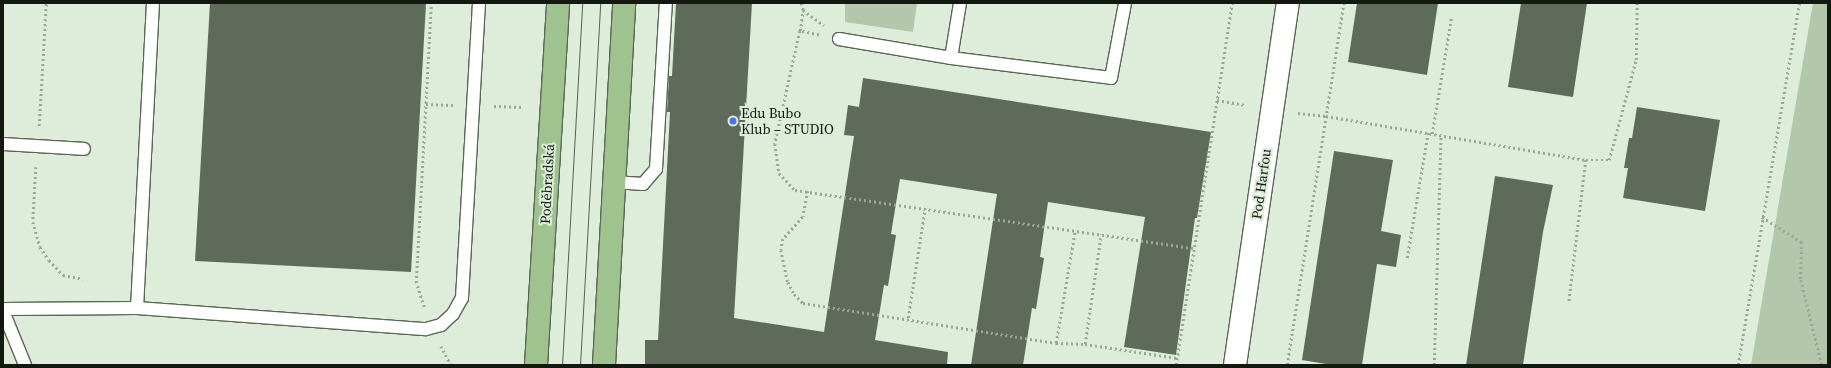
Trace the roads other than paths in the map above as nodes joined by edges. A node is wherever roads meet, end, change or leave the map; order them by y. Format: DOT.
graph roads {
  1 [pos="153,3"];
  2 [pos="479,3"];
  3 [pos="558,3"];
  4 [pos="624,3"];
  5 [pos="666,3"];
  6 [pos="960,3"];
  7 [pos="1125,3"];
  8 [pos="1283,4"];
  9 [pos="839,39"];
  10 [pos="951,58"];
  11 [pos="3,144"];
  12 [pos="84,149"];
  13 [pos="614,182"];
  14 [pos="137,308"];
  15 [pos="3,310"];
  16 [pos="535,362"];
  17 [pos="25,365"];
  18 [pos="604,365"];
  19 [pos="1235,365"];
  1 -- 14 [label="lane"];
  2 -- 14 [label="lane"];
  3 -- 16 [label="main road, Poděbradská"];
  4 -- 13 [label="main road"];
  5 -- 13 [label="lane"];
  6 -- 10 [label="lane"];
  7 -- 10 [label="lane"];
  8 -- 19 [label="street, Pod Harfou"];
  9 -- 10 [label="lane"];
  11 -- 12 [label="lane"];
  13 -- 18 [label="main road"];
  14 -- 15 [label="lane"];
  15 -- 17 [label="lane"];
}
